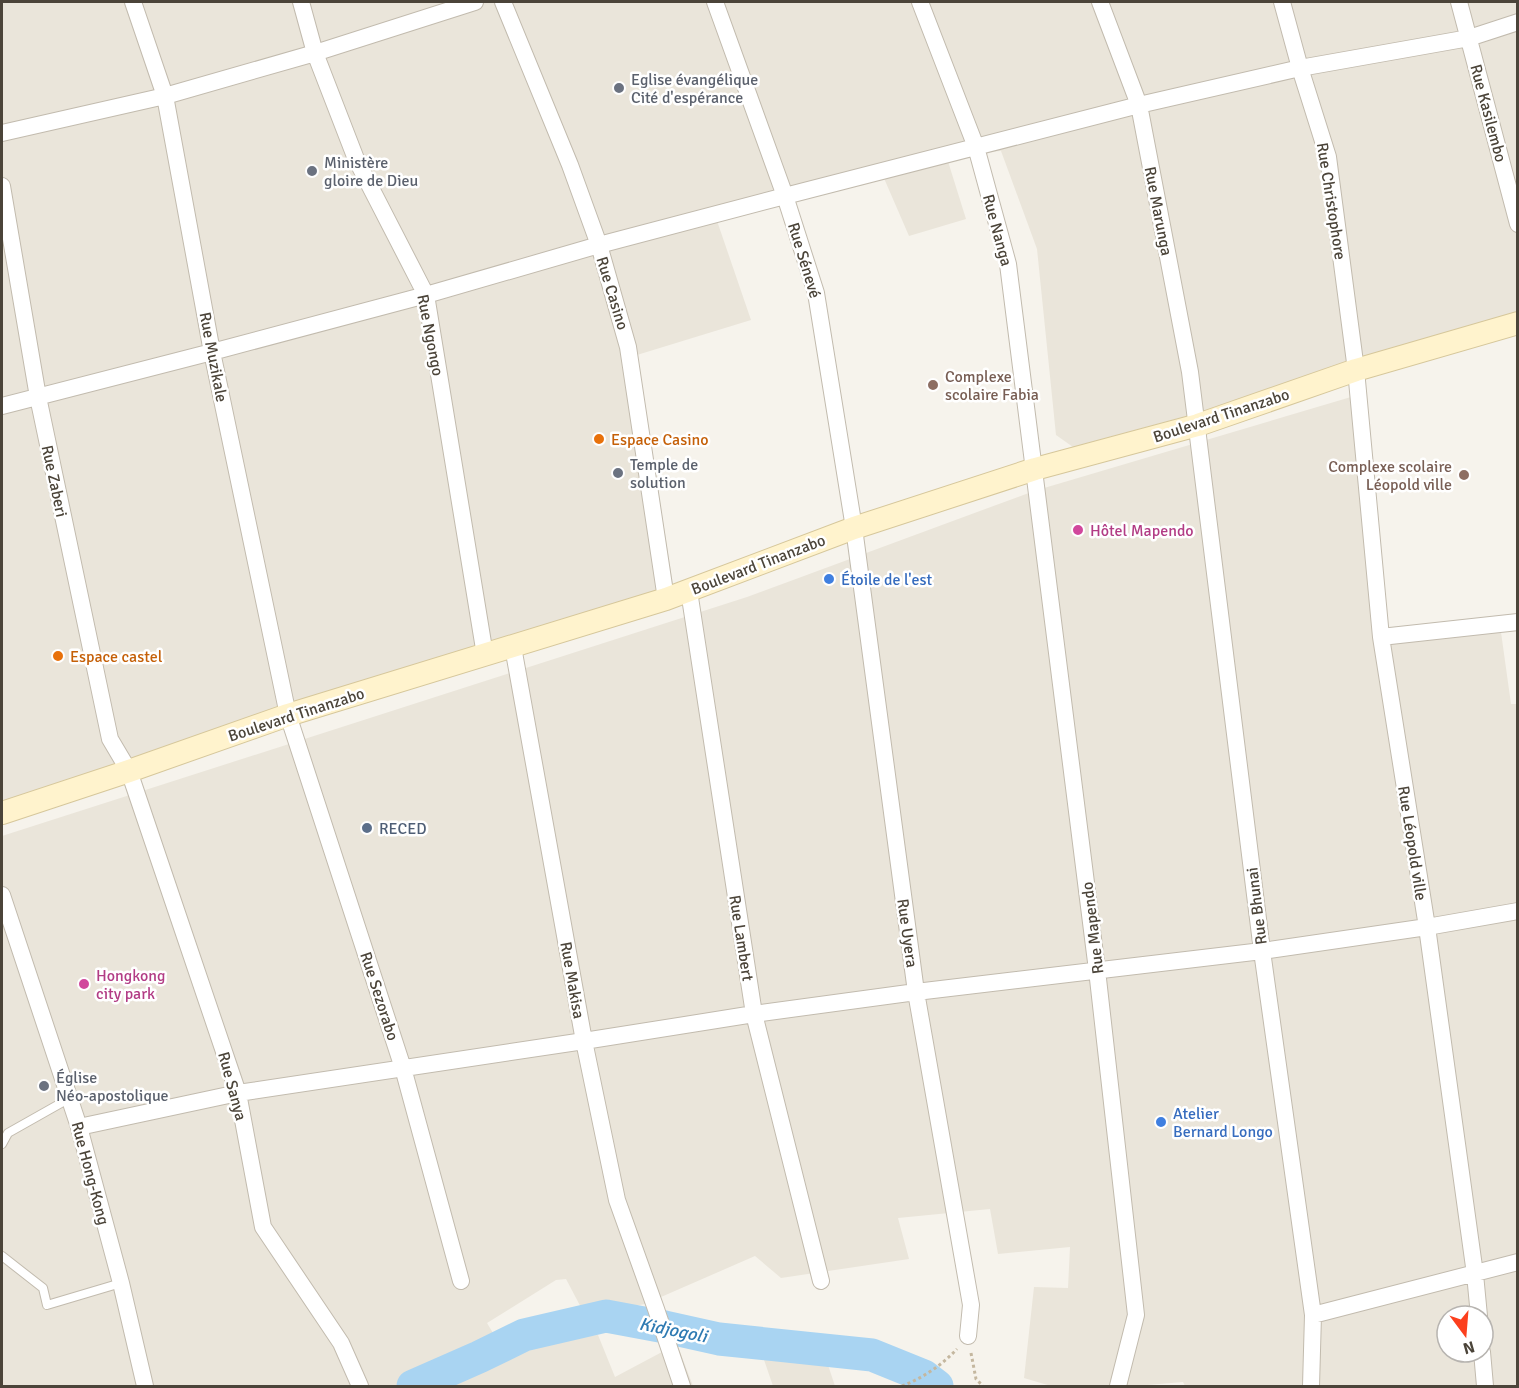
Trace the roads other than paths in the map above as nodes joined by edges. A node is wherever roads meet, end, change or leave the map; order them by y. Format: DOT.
graph roads {
  1 [pos="133,2"];
  2 [pos="301,2"];
  3 [pos="475,2"];
  4 [pos="503,2"];
  5 [pos="715,2"];
  6 [pos="920,2"];
  7 [pos="1100,2"];
  8 [pos="1282,2"];
  9 [pos="1459,2"];
  10 [pos="1518,22"];
  11 [pos="1469,38"];
  12 [pos="315,53"];
  13 [pos="1300,68"];
  14 [pos="165,96"];
  15 [pos="1139,105"];
  16 [pos="2,133"];
  17 [pos="976,147"];
  18 [pos="2,186"];
  19 [pos="785,196"];
  20 [pos="1518,224"];
  21 [pos="598,245"];
  22 [pos="426,295"];
  23 [pos="1518,323"];
  24 [pos="212,352"];
  25 [pos="1356,370"];
  26 [pos="38,397"];
  27 [pos="2,406"];
  28 [pos="1198,425"];
  29 [pos="1035,469"];
  30 [pos="854,528"];
  31 [pos="689,591"];
  32 [pos="666,599"];
  33 [pos="1518,622"];
  34 [pos="1381,637"];
  35 [pos="513,647"];
  36 [pos="485,655"];
  37 [pos="288,715"];
  38 [pos="129,771"];
  39 [pos="2,813"];
  40 [pos="2,894"];
  41 [pos="1518,911"];
  42 [pos="1427,927"];
  43 [pos="1262,951"];
  44 [pos="1097,970"];
  45 [pos="916,992"];
  46 [pos="754,1014"];
  47 [pos="584,1041"];
  48 [pos="403,1068"];
  49 [pos="238,1093"];
  50 [pos="70,1098"];
  51 [pos="79,1127"];
  52 [pos="2,1144"];
  53 [pos="2,1256"];
  54 [pos="1518,1262"];
  55 [pos="1475,1274"];
  56 [pos="461,1281"];
  57 [pos="821,1281"];
  58 [pos="121,1283"];
  59 [pos="1478,1304"];
  60 [pos="1313,1315"];
  61 [pos="968,1336"];
  62 [pos="1483,1364"];
  63 [pos="145,1386"];
  64 [pos="360,1386"];
  65 [pos="682,1386"];
  66 [pos="1118,1386"];
  67 [pos="1311,1386"];
  68 [pos="1485,1386"];
  1 -- 14 [label="street, Rue Muzikale"];
  2 -- 12 [label="street, Rue Ngongo"];
  3 -- 12 [label="street"];
  4 -- 21 [label="street, Rue Casino"];
  5 -- 19 [label="street, Rue Sénevé"];
  6 -- 17 [label="street, Rue Nanga"];
  7 -- 15 [label="street, Rue Marunga"];
  8 -- 13 [label="street, Rue Christophore"];
  9 -- 11 [label="street, Rue Kasilembo"];
  10 -- 11 [label="street"];
  11 -- 13 [label="street"];
  11 -- 20 [label="street, Rue Kasilembo"];
  12 -- 14 [label="street"];
  12 -- 22 [label="street, Rue Ngongo"];
  13 -- 15 [label="street"];
  13 -- 25 [label="street, Rue Christophore"];
  14 -- 16 [label="street"];
  14 -- 24 [label="street, Rue Muzikale"];
  15 -- 17 [label="street"];
  15 -- 28 [label="street, Rue Marunga"];
  17 -- 19 [label="street"];
  17 -- 29 [label="street, Rue Nanga"];
  18 -- 26 [label="street, Rue Zaberi"];
  19 -- 21 [label="street"];
  19 -- 30 [label="street, Rue Sénevé"];
  21 -- 22 [label="street"];
  21 -- 32 [label="street, Rue Casino"];
  22 -- 24 [label="street"];
  22 -- 36 [label="street, Rue Ngongo"];
  23 -- 25 [label="street, Boulevard Tinanzabo"];
  24 -- 26 [label="street"];
  24 -- 37 [label="street, Rue Muzikale"];
  25 -- 28 [label="street, Boulevard Tinanzabo"];
  25 -- 34 [label="street, Rue Léopold ville"];
  26 -- 27 [label="street"];
  26 -- 38 [label="street, Rue Zaberi"];
  28 -- 29 [label="street, Boulevard Tinanzabo"];
  28 -- 43 [label="street, Rue Bhunai"];
  29 -- 30 [label="street, Boulevard Tinanzabo"];
  29 -- 44 [label="street, Rue Mapendo"];
  30 -- 31 [label="street, Boulevard Tinanzabo"];
  30 -- 45 [label="street, Rue Uyera"];
  31 -- 32 [label="street, Boulevard Tinanzabo"];
  31 -- 46 [label="street, Rue Lambert"];
  32 -- 35 [label="street, Boulevard Tinanzabo"];
  33 -- 34 [label="street"];
  34 -- 42 [label="street, Rue Léopold ville"];
  35 -- 36 [label="street, Boulevard Tinanzabo"];
  35 -- 47 [label="street, Rue Makisa"];
  36 -- 37 [label="street, Boulevard Tinanzabo"];
  37 -- 38 [label="street, Boulevard Tinanzabo"];
  37 -- 48 [label="street, Rue Sezorabo"];
  38 -- 39 [label="street, Boulevard Tinanzabo"];
  38 -- 49 [label="street, Rue Sanya"];
  40 -- 50 [label="street, Rue Hong-Kong"];
  41 -- 42 [label="street"];
  42 -- 43 [label="street"];
  42 -- 55 [label="street, Rue Léopold ville"];
  43 -- 44 [label="street"];
  43 -- 60 [label="street, Rue Bhunai"];
  44 -- 45 [label="street"];
  44 -- 66 [label="street, Rue Mapendo"];
  45 -- 46 [label="street"];
  45 -- 61 [label="street, Rue Uyera"];
  46 -- 47 [label="street"];
  46 -- 57 [label="street, Rue Lambert"];
  47 -- 48 [label="street"];
  47 -- 65 [label="street, Rue Makisa"];
  48 -- 49 [label="street"];
  48 -- 56 [label="street, Rue Sezorabo"];
  49 -- 51 [label="street"];
  49 -- 64 [label="street, Rue Sanya"];
  50 -- 51 [label="street, Rue Hong-Kong"];
  50 -- 52 [label="lane"];
  51 -- 58 [label="street, Rue Hong-Kong"];
  53 -- 58 [label="lane"];
  54 -- 55 [label="street"];
  55 -- 59 [label="street, Rue Léopold ville"];
  55 -- 60 [label="street"];
  58 -- 63 [label="street, Rue Hong-Kong"];
  60 -- 67 [label="street, Rue Bhunai"];
  62 -- 68 [label="street"];
}
